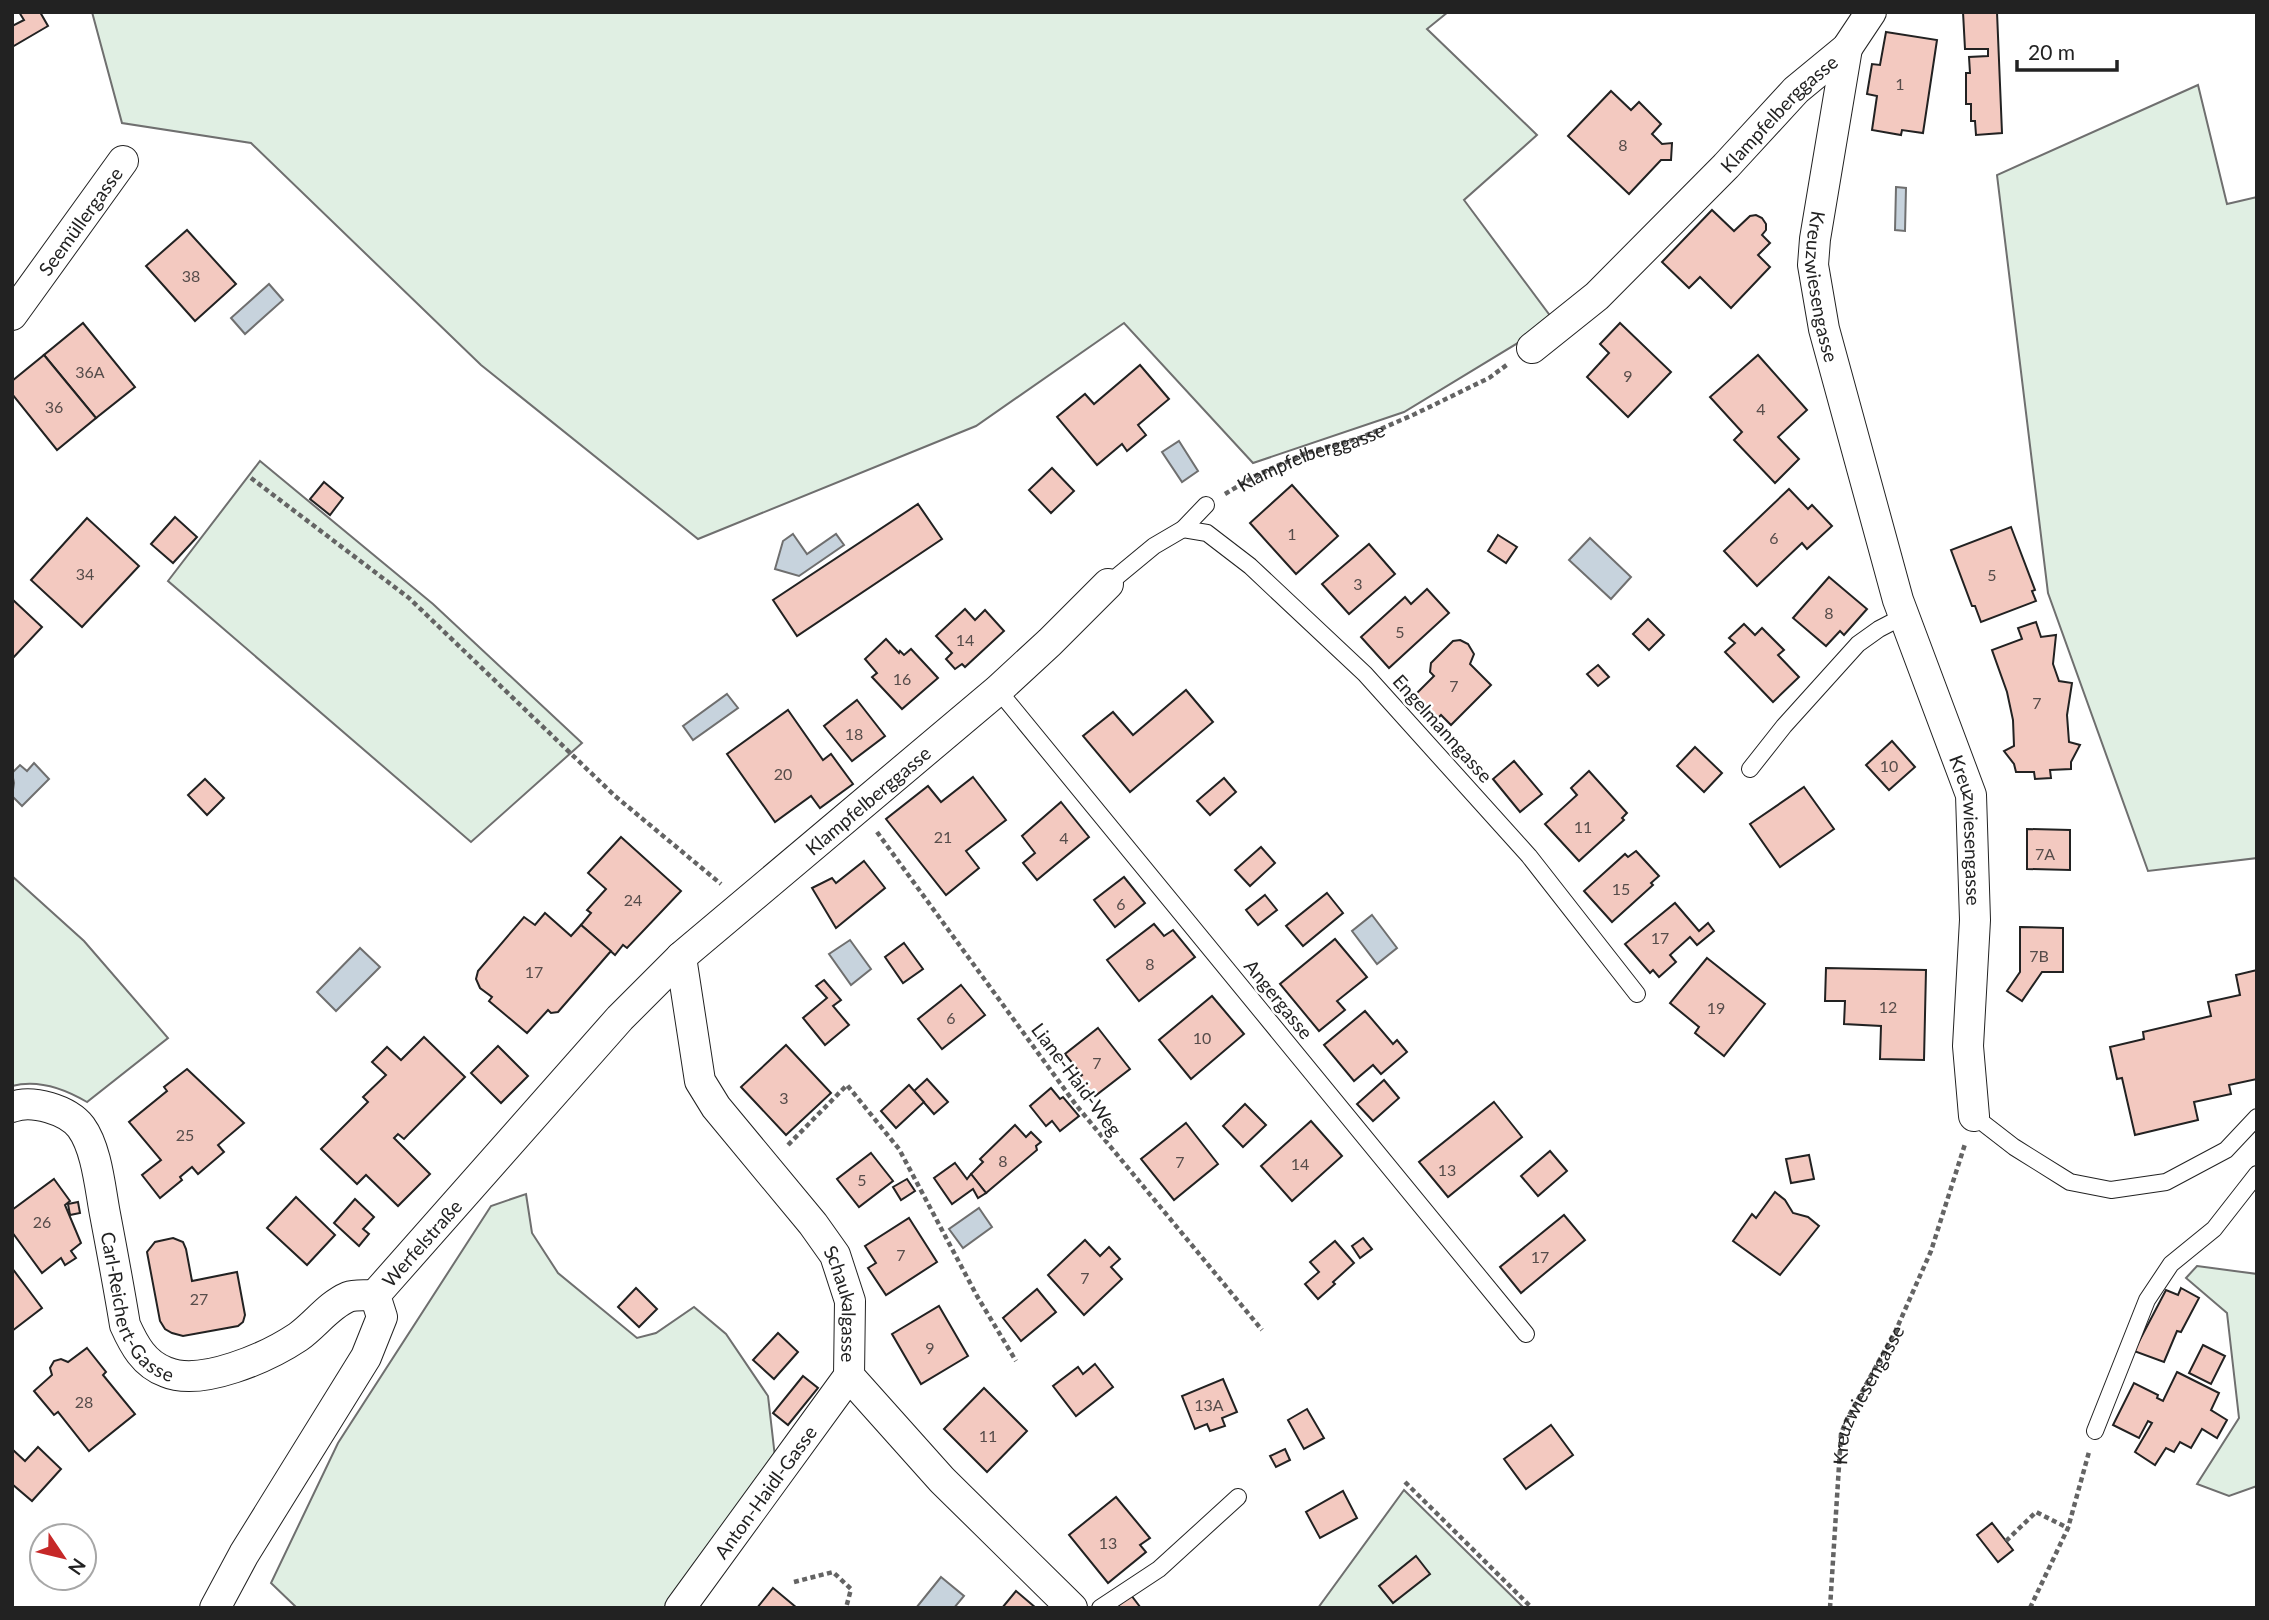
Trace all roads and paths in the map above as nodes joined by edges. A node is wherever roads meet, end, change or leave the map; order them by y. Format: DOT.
graph roads {
  1 [pos="1871,12"];
  2 [pos="1847,48"];
  3 [pos="123,161"];
  4 [pos="12,315"];
  5 [pos="1532,348"];
  6 [pos="251,478"];
  7 [pos="1206,505"];
  8 [pos="1183,529"];
  9 [pos="1108,584"];
  10 [pos="1904,616"];
  11 [pos="998,690"];
  12 [pos="1750,769"];
  13 [pos="880,837"];
  14 [pos="744,904"];
  15 [pos="681,957"];
  16 [pos="1637,994"];
  17 [pos="12,1107"];
  18 [pos="1974,1116"];
  19 [pos="2257,1117"];
  20 [pos="766,1167"];
  21 [pos="2257,1174"];
  22 [pos="375,1295"];
  23 [pos="1262,1331"];
  24 [pos="1526,1334"];
  25 [pos="1016,1361"];
  26 [pos="849,1376"];
  27 [pos="2095,1431"];
  28 [pos="1405,1482"];
  29 [pos="1238,1497"];
  30 [pos="2068,1528"];
  31 [pos="2006,1541"];
  32 [pos="794,1582"];
  33 [pos="215,1608"];
  34 [pos="680,1608"];
  35 [pos="846,1608"];
  36 [pos="1072,1608"];
  37 [pos="1100,1608"];
  38 [pos="1532,1608"];
  39 [pos="1830,1608"];
  40 [pos="2030,1608"];
  1 -- 2 [label="street, Klampfelberggasse"];
  2 -- 5 [label="street, Klampfelberggasse"];
  2 -- 10 [label="street, Kreuzwiesengasse"];
  3 -- 4 [label="street, Seemüllergasse"];
  5 -- 7 [label="path, Klampfelberggasse"];
  6 -- 14 [label="path"];
  7 -- 8 [label="lane, Klampfelberggasse"];
  8 -- 9 [label="lane, Klampfelberggasse"];
  8 -- 16 [label="lane, Engelmanngasse"];
  9 -- 11 [label="street, Klampfelberggasse"];
  10 -- 12 [label="lane"];
  10 -- 18 [label="street, Kreuzwiesengasse"];
  11 -- 14 [label="street, Klampfelberggasse"];
  11 -- 24 [label="lane, Angergasse"];
  13 -- 23 [label="path, Liane-Haid-Weg"];
  14 -- 15 [label="street, Klampfelberggasse"];
  15 -- 20 [label="street, Schaukalgasse"];
  15 -- 22 [label="street, Werfelstraße"];
  17 -- 22 [label="street, Carl-Reichert-Gasse"];
  18 -- 19 [label="lane"];
  18 -- 39 [label="path, Kreuzwiesengasse"];
  20 -- 25 [label="path"];
  20 -- 26 [label="street, Schaukalgasse"];
  21 -- 27 [label="lane"];
  22 -- 33 [label="street, Werfelstraße"];
  26 -- 34 [label="street, Anton-Haidl-Gasse"];
  26 -- 36 [label="street, Schaukalgasse"];
  27 -- 30 [label="path"];
  28 -- 38 [label="path"];
  29 -- 37 [label="lane"];
  30 -- 31 [label="path"];
  30 -- 40 [label="path"];
  32 -- 35 [label="path"];
}
